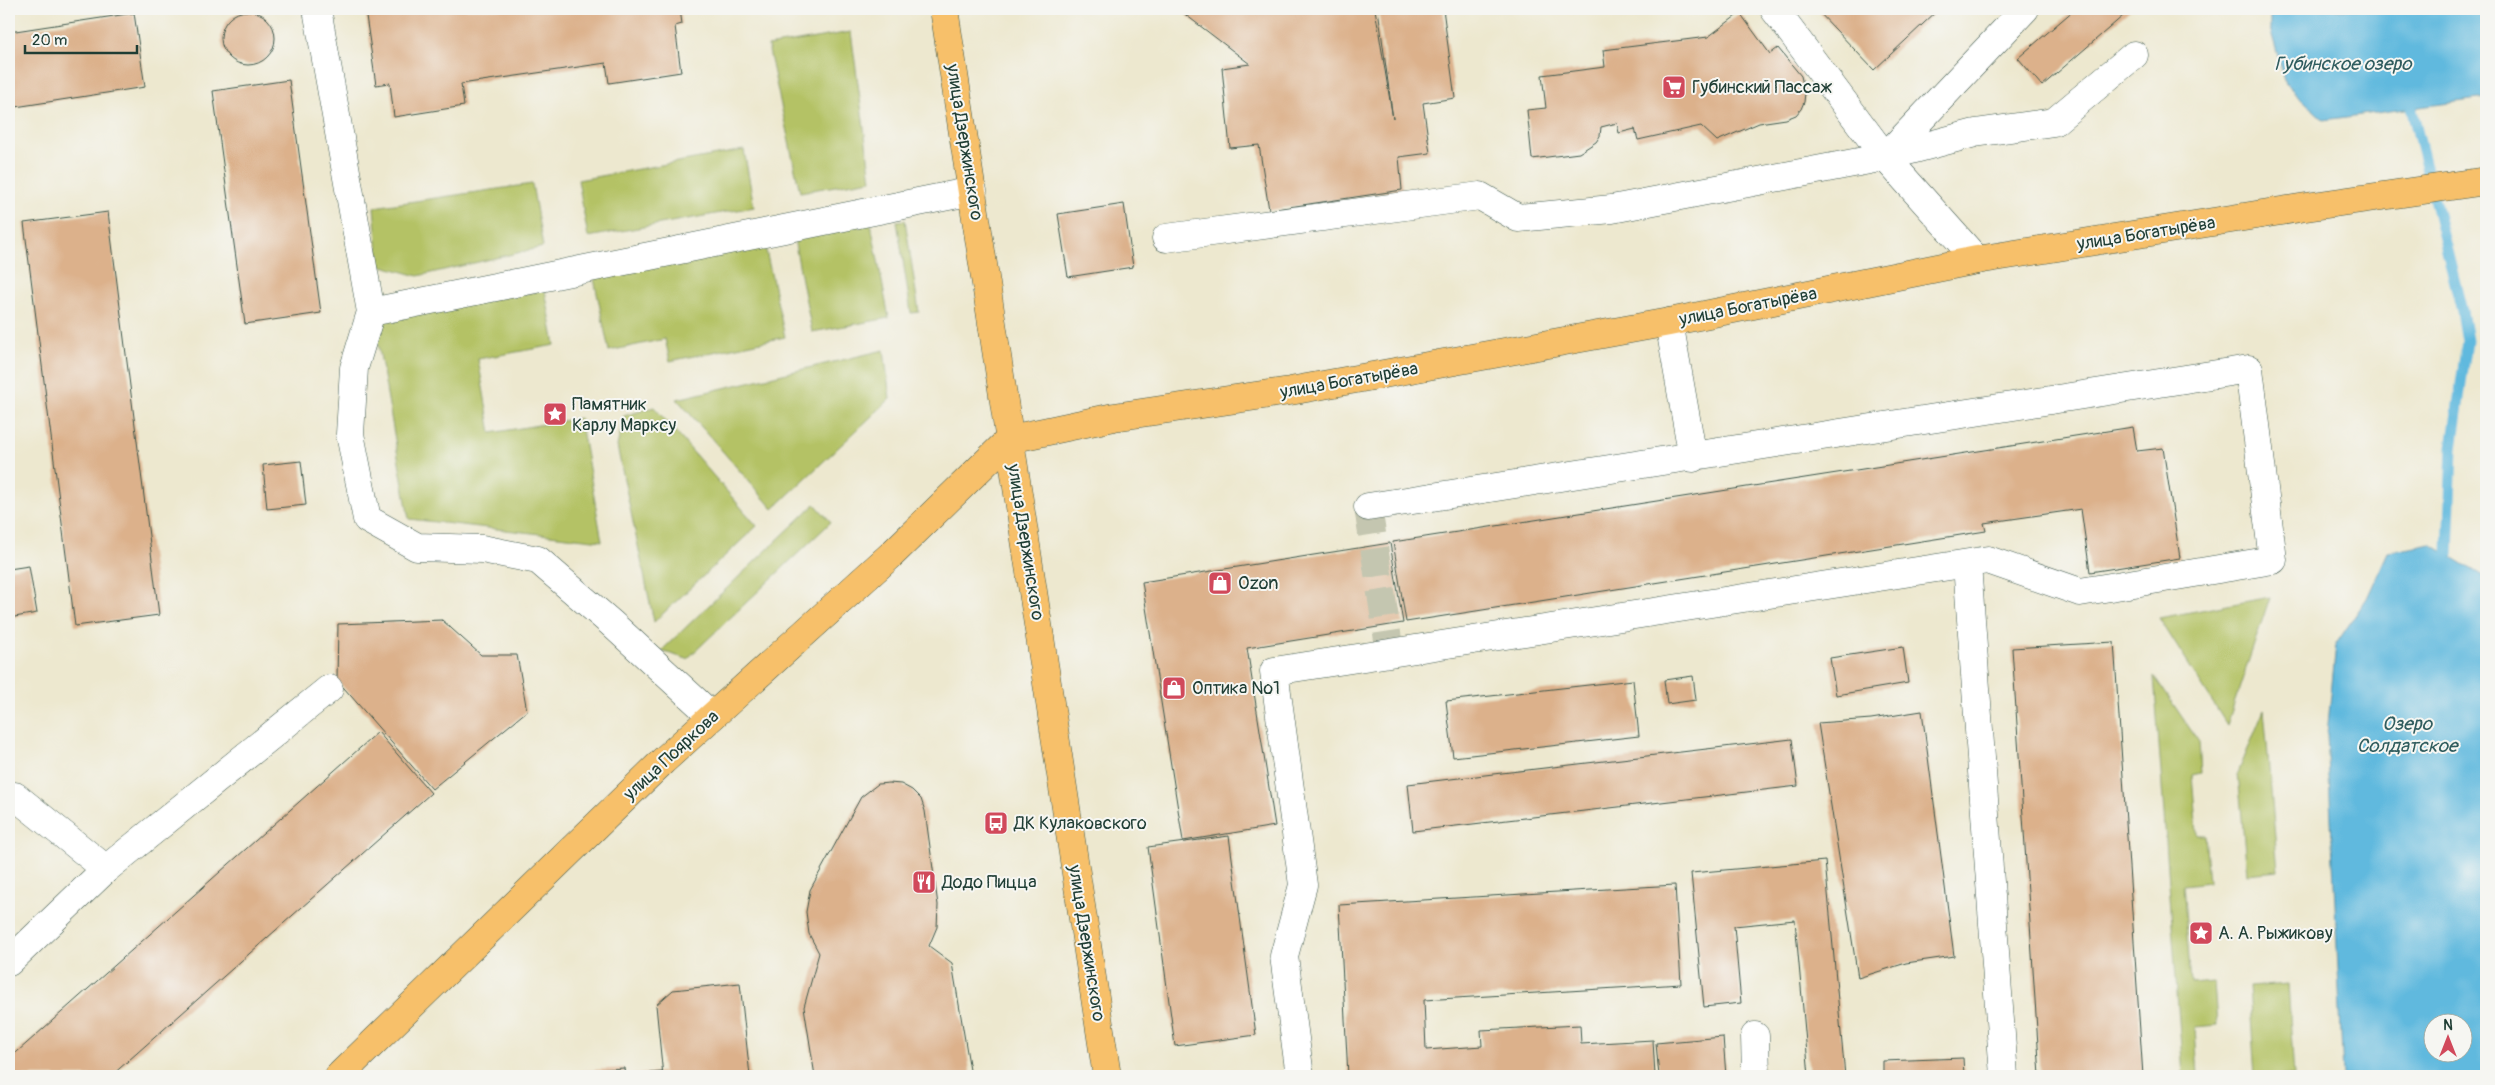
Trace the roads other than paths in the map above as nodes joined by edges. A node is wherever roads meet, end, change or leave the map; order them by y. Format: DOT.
graph roads {
  1 [pos="317,9"];
  2 [pos="944,9"];
  3 [pos="1774,9"];
  4 [pos="2025,9"];
  5 [pos="2134,55"];
  6 [pos="1885,157"];
  7 [pos="2486,181"];
  8 [pos="973,190"];
  9 [pos="1166,238"];
  10 [pos="1977,260"];
  11 [pos="371,312"];
  12 [pos="1669,322"];
  13 [pos="1010,439"];
  14 [pos="1693,458"];
  15 [pos="1368,507"];
  16 [pos="1968,564"];
  17 [pos="330,689"];
  18 [pos="712,716"];
  19 [pos="11,794"];
  20 [pos="106,869"];
  21 [pos="9,962"];
  22 [pos="1754,1036"];
  23 [pos="338,1076"];
  24 [pos="1107,1076"];
  25 [pos="1300,1076"];
  26 [pos="1756,1076"];
  27 [pos="2004,1076"];
  1 -- 11 [label="lane"];
  2 -- 8 [label="main road, улица Дзержинского"];
  3 -- 6 [label="lane"];
  4 -- 6 [label="lane"];
  5 -- 6 [label="lane"];
  6 -- 9 [label="lane"];
  6 -- 10 [label="lane"];
  7 -- 10 [label="main road, улица Богатырёва"];
  8 -- 11 [label="lane"];
  8 -- 13 [label="main road, улица Дзержинского"];
  10 -- 12 [label="main road, улица Богатырёва"];
  11 -- 18 [label="lane"];
  12 -- 13 [label="main road, улица Богатырёва"];
  12 -- 14 [label="lane"];
  13 -- 18 [label="main road, улица Пояркова"];
  13 -- 24 [label="main road, улица Дзержинского"];
  14 -- 15 [label="lane"];
  14 -- 16 [label="lane"];
  16 -- 25 [label="lane"];
  16 -- 27 [label="lane"];
  17 -- 20 [label="lane"];
  18 -- 23 [label="main road, улица Пояркова"];
  19 -- 20 [label="lane"];
  20 -- 21 [label="lane"];
  22 -- 26 [label="lane"];
}
